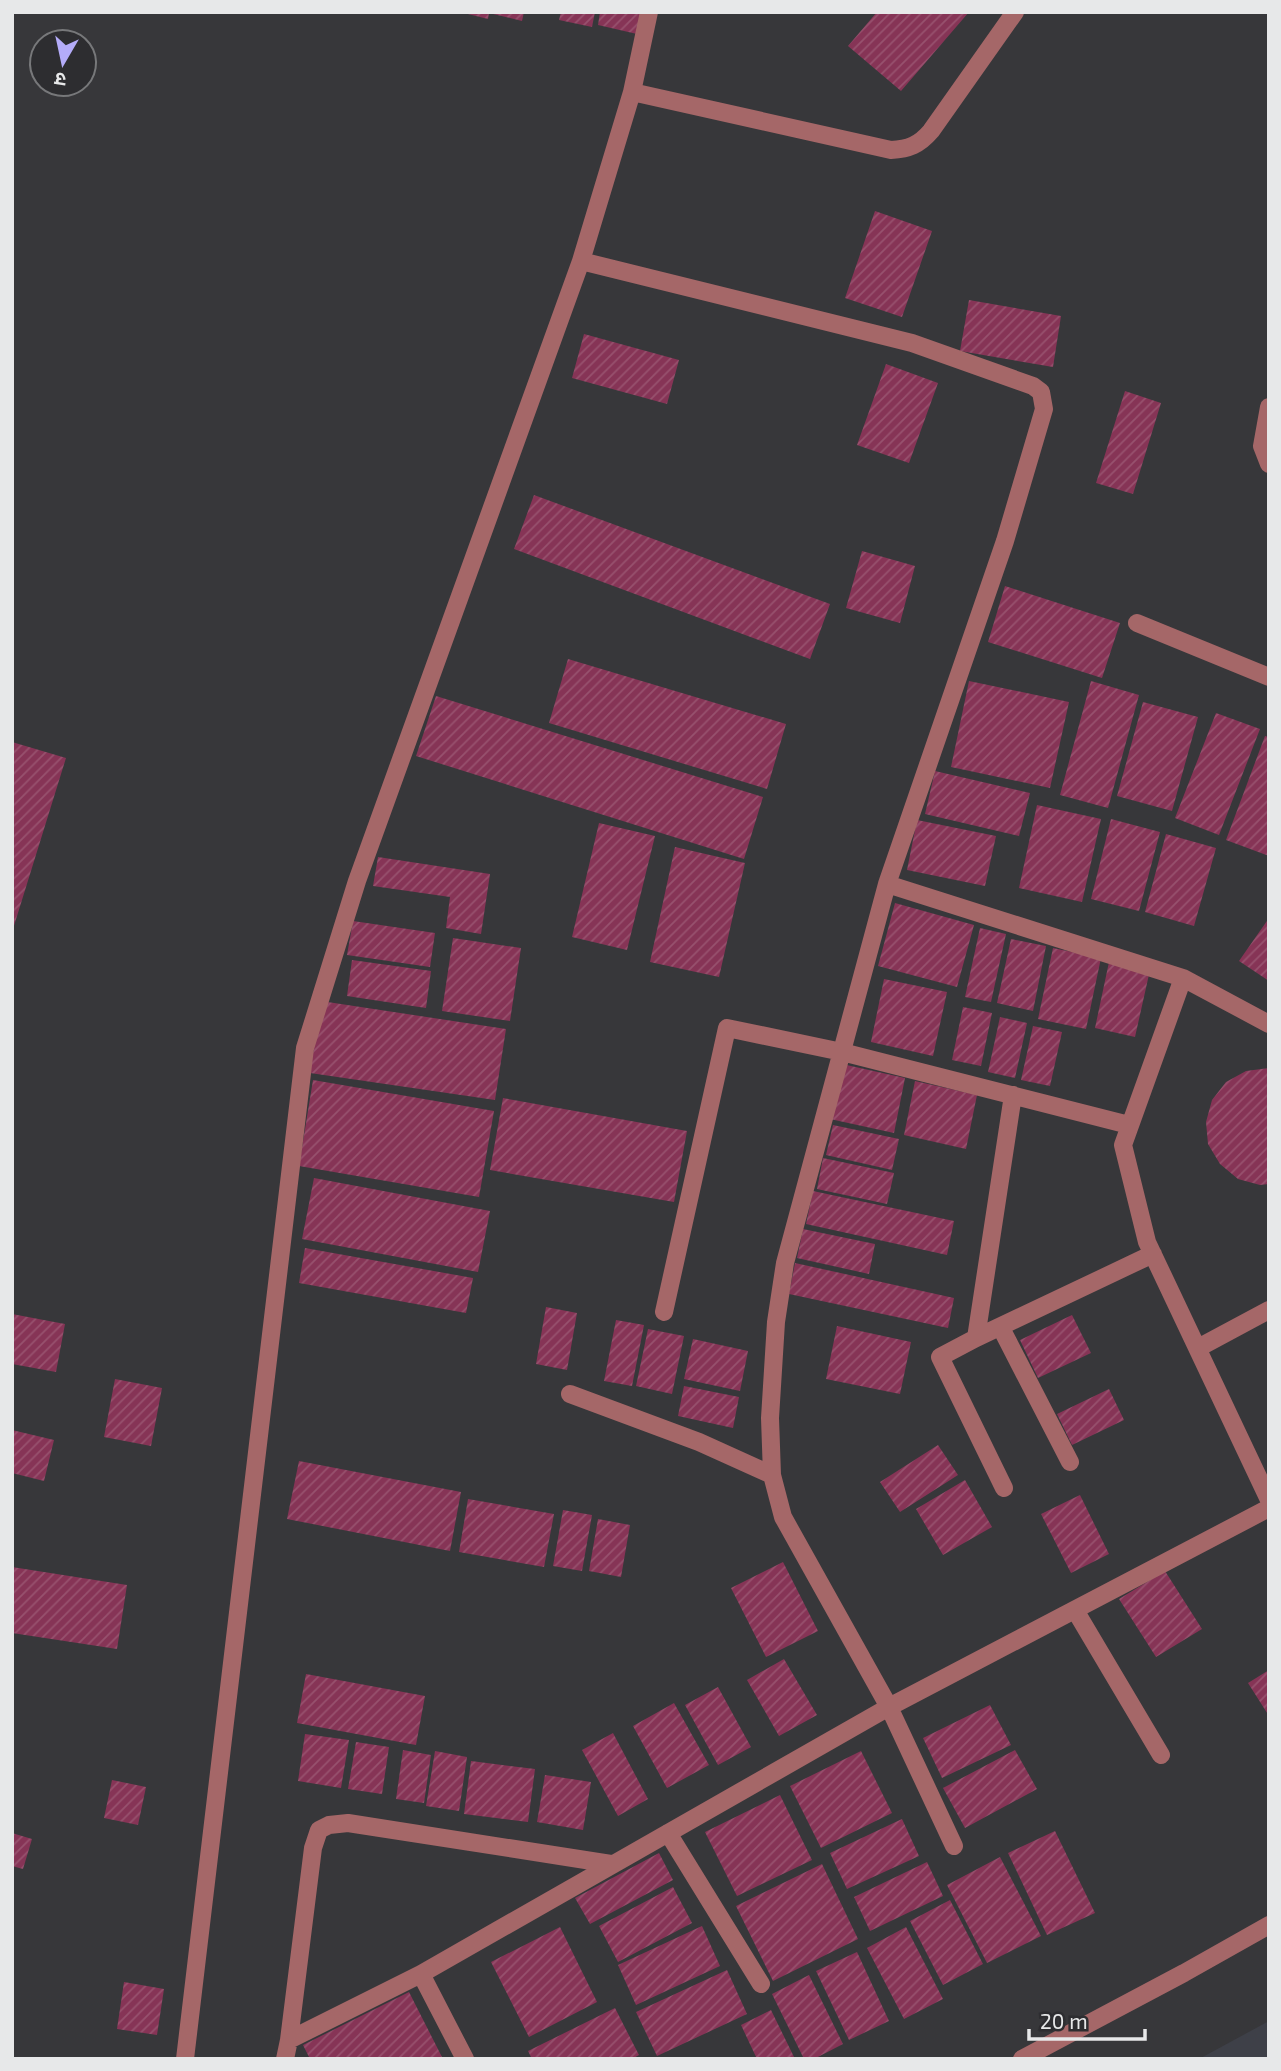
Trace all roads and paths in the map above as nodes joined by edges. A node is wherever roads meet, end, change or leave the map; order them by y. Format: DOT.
graph roads {
  1 [pos="649,12"];
  2 [pos="1015,12"];
  3 [pos="632,93"];
  4 [pos="581,261"];
  5 [pos="1269,407"];
  6 [pos="1269,464"];
  7 [pos="1137,623"];
  8 [pos="1269,677"];
  9 [pos="887,884"];
  10 [pos="1183,978"];
  11 [pos="1269,1024"];
  12 [pos="842,1052"];
  13 [pos="1013,1095"];
  14 [pos="1129,1125"];
  15 [pos="1153,1254"];
  16 [pos="1269,1310"];
  17 [pos="664,1312"];
  18 [pos="1001,1328"];
  19 [pos="976,1338"];
  20 [pos="1198,1348"];
  21 [pos="570,1394"];
  22 [pos="1070,1462"];
  23 [pos="772,1475"];
  24 [pos="1004,1488"];
  25 [pos="1269,1500"];
  26 [pos="1269,1508"];
  27 [pos="1075,1610"];
  28 [pos="889,1707"];
  29 [pos="1161,1755"];
  30 [pos="668,1833"];
  31 [pos="954,1846"];
  32 [pos="611,1864"];
  33 [pos="1269,1924"];
  34 [pos="421,1974"];
  35 [pos="761,1984"];
  36 [pos="289,2040"];
  37 [pos="185,2059"];
  38 [pos="285,2059"];
  39 [pos="465,2059"];
  40 [pos="1022,2059"];
  1 -- 3 [label="street"];
  2 -- 3 [label="street"];
  3 -- 4 [label="street"];
  4 -- 9 [label="street"];
  4 -- 37 [label="street"];
  5 -- 6 [label="street"];
  7 -- 8 [label="street"];
  9 -- 10 [label="street"];
  9 -- 12 [label="street"];
  10 -- 11 [label="street"];
  10 -- 14 [label="street"];
  12 -- 13 [label="street"];
  12 -- 17 [label="street"];
  12 -- 23 [label="street"];
  13 -- 14 [label="street"];
  13 -- 19 [label="street"];
  14 -- 15 [label="street"];
  15 -- 18 [label="street"];
  15 -- 20 [label="street"];
  16 -- 20 [label="street"];
  18 -- 19 [label="street"];
  18 -- 22 [label="street"];
  19 -- 24 [label="street"];
  20 -- 25 [label="street"];
  21 -- 23 [label="street"];
  23 -- 28 [label="street"];
  26 -- 27 [label="street"];
  27 -- 28 [label="street"];
  27 -- 29 [label="street"];
  28 -- 30 [label="street"];
  28 -- 31 [label="street"];
  30 -- 32 [label="street"];
  30 -- 35 [label="street"];
  32 -- 34 [label="street"];
  32 -- 36 [label="street"];
  33 -- 40 [label="street"];
  34 -- 36 [label="street"];
  34 -- 39 [label="street"];
  36 -- 38 [label="street"];
}
